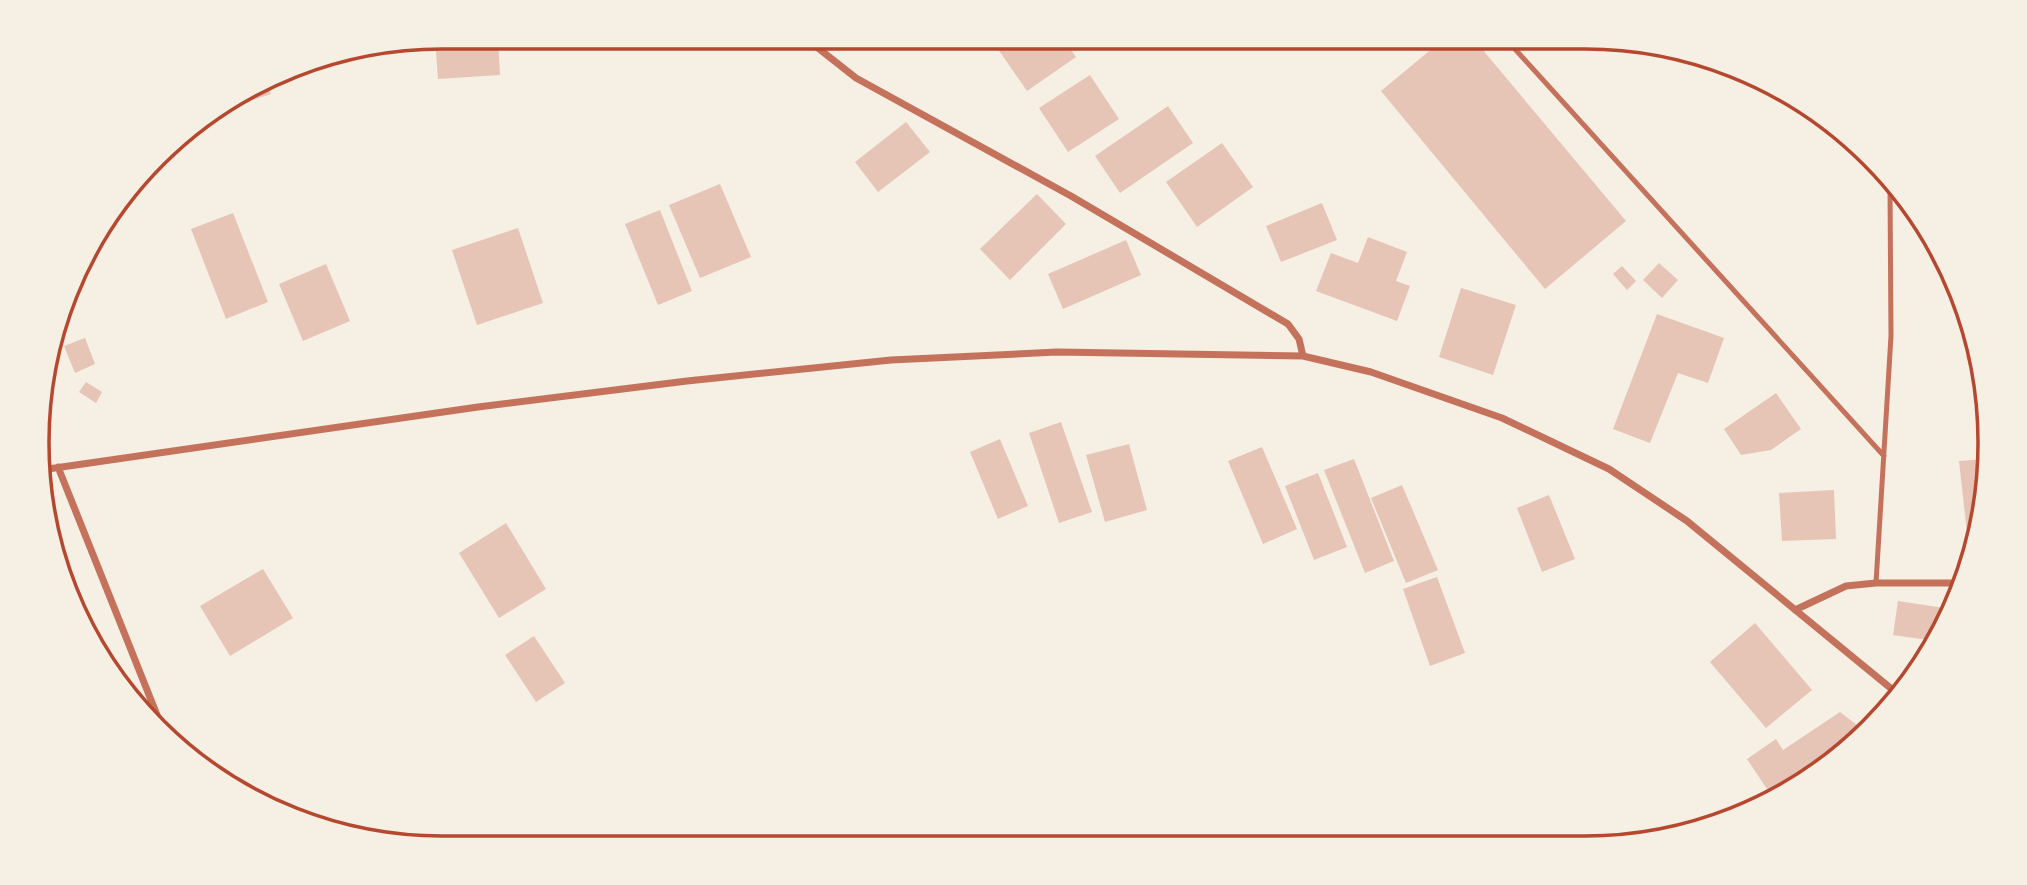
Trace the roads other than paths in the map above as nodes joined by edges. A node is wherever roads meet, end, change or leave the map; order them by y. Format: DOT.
graph roads {
  1 [pos="819,49"];
  2 [pos="1515,49"];
  3 [pos="1890,195"];
  4 [pos="1303,356"];
  5 [pos="1884,456"];
  6 [pos="58,467"];
  7 [pos="50,468"];
  8 [pos="1876,583"];
  9 [pos="1952,583"];
  10 [pos="1795,610"];
  11 [pos="1891,689"];
  12 [pos="156,712"];
  1 -- 4 [label="street"];
  2 -- 5 [label="lane"];
  3 -- 5 [label="lane"];
  4 -- 6 [label="street"];
  4 -- 10 [label="street"];
  5 -- 8 [label="lane"];
  6 -- 7 [label="street"];
  6 -- 12 [label="street"];
  8 -- 9 [label="street"];
  8 -- 10 [label="street"];
  10 -- 11 [label="street"];
}
